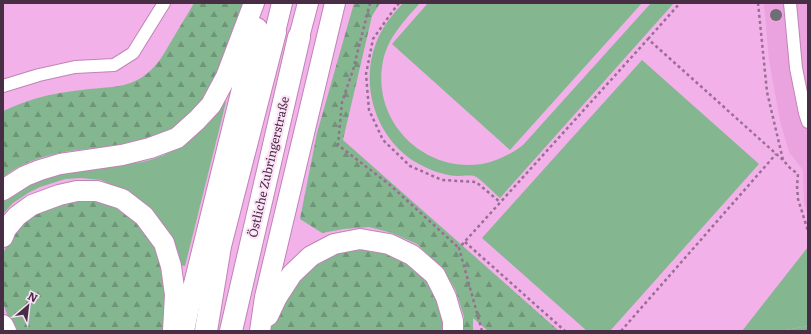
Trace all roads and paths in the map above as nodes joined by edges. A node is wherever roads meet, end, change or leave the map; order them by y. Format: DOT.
graph roads {
  1 [pos="164,3"];
  2 [pos="254,3"];
  3 [pos="263,3"];
  4 [pos="282,3"];
  5 [pos="308,3"];
  6 [pos="335,3"];
  7 [pos="370,3"];
  8 [pos="399,3"];
  9 [pos="680,3"];
  10 [pos="758,3"];
  11 [pos="790,3"];
  12 [pos="275,32"];
  13 [pos="299,37"];
  14 [pos="648,39"];
  15 [pos="3,86"];
  16 [pos="808,122"];
  17 [pos="776,154"];
  18 [pos="783,160"];
  19 [pos="3,190"];
  20 [pos="500,202"];
  21 [pos="808,231"];
  22 [pos="3,237"];
  23 [pos="464,242"];
  24 [pos="459,248"];
  25 [pos="3,325"];
  26 [pos="6,331"];
  27 [pos="173,331"];
  28 [pos="184,331"];
  29 [pos="206,331"];
  30 [pos="231,331"];
  31 [pos="261,331"];
  32 [pos="453,331"];
  33 [pos="482,331"];
  34 [pos="565,331"];
  35 [pos="621,331"];
  1 -- 15 [label="street"];
  2 -- 19 [label="highway"];
  3 -- 28 [label="highway"];
  4 -- 12 [label="highway"];
  5 -- 13 [label="highway, Östliche Zubringerstraße"];
  6 -- 31 [label="highway"];
  7 -- 24 [label="path"];
  8 -- 20 [label="path"];
  9 -- 14 [label="path"];
  10 -- 18 [label="path"];
  11 -- 16 [label="street"];
  12 -- 29 [label="highway"];
  13 -- 30 [label="highway, Östliche Zubringerstraße"];
  14 -- 17 [label="path"];
  14 -- 20 [label="path"];
  17 -- 18 [label="path"];
  17 -- 35 [label="path"];
  18 -- 21 [label="path"];
  20 -- 23 [label="path"];
  22 -- 27 [label="highway"];
  23 -- 24 [label="path"];
  23 -- 34 [label="path"];
  24 -- 33 [label="path"];
  25 -- 26 [label="highway"];
  31 -- 32 [label="highway"];
}
